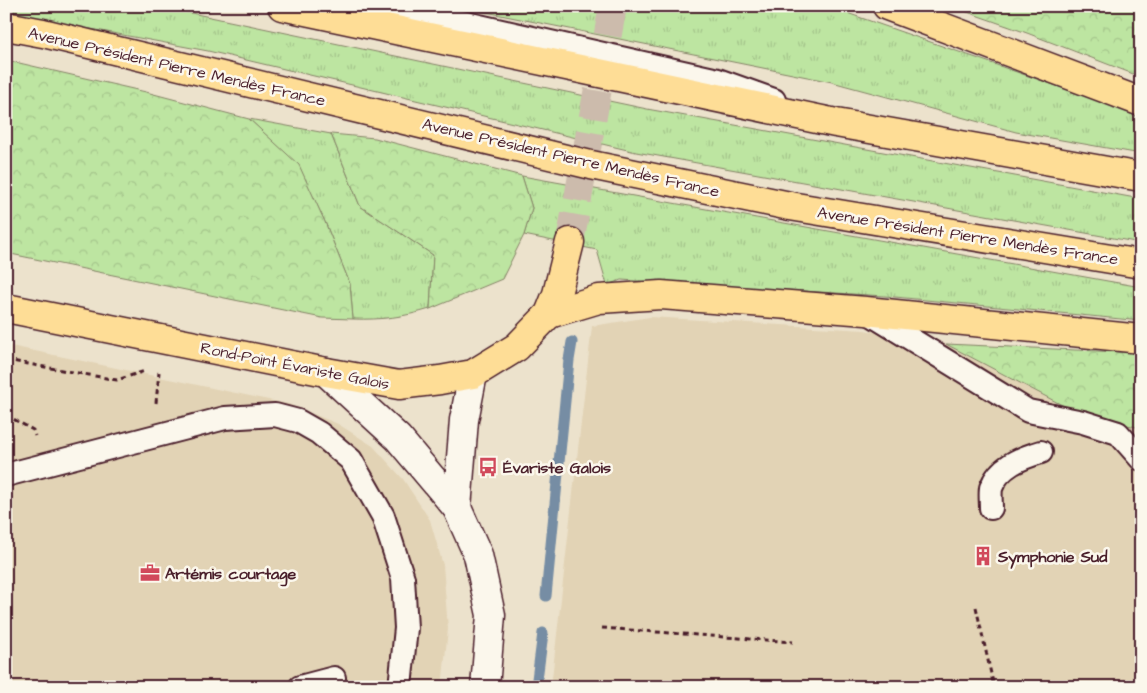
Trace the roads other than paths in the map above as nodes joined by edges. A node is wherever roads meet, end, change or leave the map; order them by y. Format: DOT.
graph roads {
  1 [pos="282,6"];
  2 [pos="391,6"];
  3 [pos="887,6"];
  4 [pos="6,26"];
  5 [pos="1141,102"];
  6 [pos="836,123"];
  7 [pos="1141,177"];
  8 [pos="570,242"];
  9 [pos="1141,264"];
  10 [pos="6,308"];
  11 [pos="866,311"];
  12 [pos="549,314"];
  13 [pos="1141,339"];
  14 [pos="326,372"];
  15 [pos="473,374"];
  16 [pos="1040,452"];
  17 [pos="1141,459"];
  18 [pos="6,475"];
  19 [pos="457,508"];
  20 [pos="990,508"];
  21 [pos="334,678"];
  22 [pos="300,687"];
  23 [pos="400,687"];
  24 [pos="485,687"];
  1 -- 6 [label="main road"];
  2 -- 6 [label="lane"];
  3 -- 5 [label="main road"];
  4 -- 9 [label="main road, Avenue Président Pierre Mendès France"];
  6 -- 7 [label="main road"];
  8 -- 12 [label="main road, Rond-Point Évariste Galois"];
  10 -- 14 [label="main road, Rond-Point Évariste Galois"];
  11 -- 12 [label="main road"];
  11 -- 13 [label="main road"];
  11 -- 17 [label="lane"];
  12 -- 15 [label="main road, Rond-Point Évariste Galois"];
  14 -- 15 [label="main road, Rond-Point Évariste Galois"];
  14 -- 19 [label="street"];
  15 -- 19 [label="street"];
  16 -- 20 [label="lane"];
  18 -- 23 [label="lane"];
  19 -- 24 [label="street"];
  21 -- 22 [label="lane"];
}
